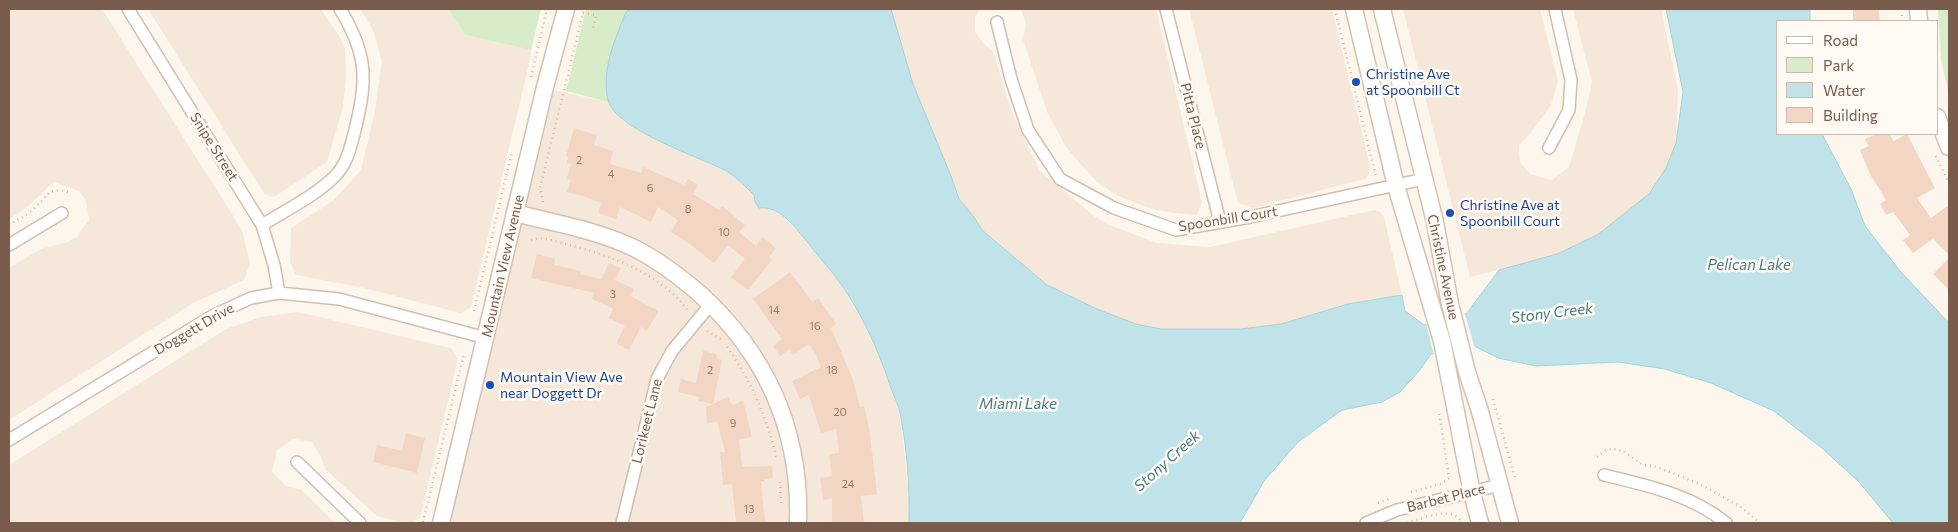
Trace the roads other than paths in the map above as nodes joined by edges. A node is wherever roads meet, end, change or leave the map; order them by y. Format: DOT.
graph roads {
  1 [pos="128,9"];
  2 [pos="340,9"];
  3 [pos="566,9"];
  4 [pos="1166,9"];
  5 [pos="1354,9"];
  6 [pos="1382,9"];
  7 [pos="1555,9"];
  8 [pos="997,22"];
  9 [pos="1938,125"];
  10 [pos="1549,148"];
  11 [pos="1941,148"];
  12 [pos="1424,179"];
  13 [pos="1396,186"];
  14 [pos="62,213"];
  15 [pos="515,213"];
  16 [pos="1220,222"];
  17 [pos="262,224"];
  18 [pos="9,245"];
  19 [pos="280,293"];
  20 [pos="711,304"];
  21 [pos="486,338"];
  22 [pos="9,440"];
  23 [pos="296,462"];
  24 [pos="1604,475"];
  25 [pos="1500,485"];
  26 [pos="1472,493"];
  27 [pos="360,523"];
  28 [pos="441,523"];
  29 [pos="622,523"];
  30 [pos="798,523"];
  31 [pos="1366,523"];
  32 [pos="1480,523"];
  33 [pos="1510,523"];
  34 [pos="1726,523"];
  1 -- 17 [label="street, Snipe Street"];
  2 -- 17 [label="street"];
  3 -- 15 [label="street, Mountain View Avenue"];
  4 -- 16 [label="street, Pitta Place"];
  5 -- 13 [label="street, Christine Avenue"];
  6 -- 12 [label="street, Christine Avenue"];
  7 -- 10 [label="street"];
  8 -- 16 [label="street, Spoonbill Court"];
  9 -- 11 [label="street"];
  12 -- 13 [label="street, Spoonbill Court"];
  12 -- 25 [label="street, Christine Avenue"];
  13 -- 16 [label="street, Spoonbill Court"];
  13 -- 26 [label="street, Christine Avenue"];
  14 -- 18 [label="street"];
  15 -- 20 [label="street"];
  15 -- 21 [label="street, Mountain View Avenue"];
  17 -- 19 [label="street, Snipe Street"];
  19 -- 21 [label="street, Doggett Drive"];
  19 -- 22 [label="street, Doggett Drive"];
  20 -- 29 [label="street, Lorikeet Lane"];
  20 -- 30 [label="street"];
  21 -- 28 [label="street, Mountain View Avenue"];
  23 -- 27 [label="street"];
  24 -- 34 [label="street"];
  25 -- 26 [label="street, Barbet Place"];
  25 -- 33 [label="street, Christine Avenue"];
  26 -- 31 [label="street, Barbet Place"];
  26 -- 32 [label="street, Christine Avenue"];
}
